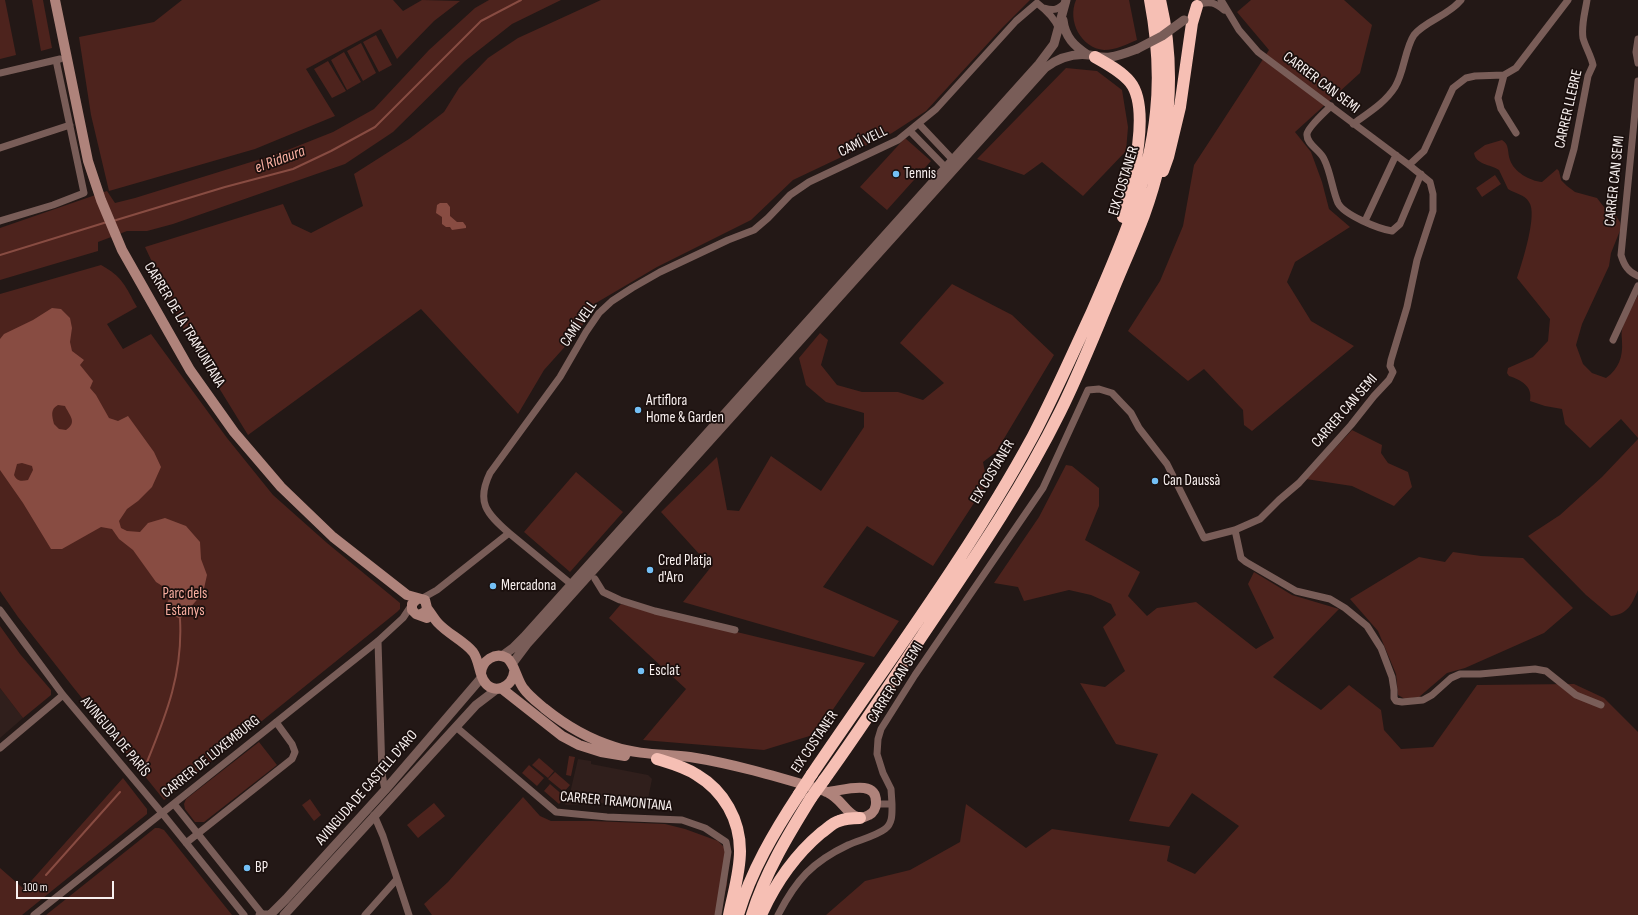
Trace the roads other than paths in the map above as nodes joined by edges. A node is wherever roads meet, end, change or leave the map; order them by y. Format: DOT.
graph roads {
  1 [pos="55,0"];
  2 [pos="1150,0"];
  3 [pos="1160,0"];
  4 [pos="1221,0"];
  5 [pos="1461,0"];
  6 [pos="1568,0"];
  7 [pos="1586,0"];
  8 [pos="1066,1"];
  9 [pos="1200,3"];
  10 [pos="1044,8"];
  11 [pos="1227,12"];
  12 [pos="1063,17"];
  13 [pos="1059,29"];
  14 [pos="1638,39"];
  15 [pos="1092,56"];
  16 [pos="61,58"];
  17 [pos="1638,63"];
  18 [pos="0,73"];
  19 [pos="1504,75"];
  20 [pos="1638,81"];
  21 [pos="1331,106"];
  22 [pos="919,124"];
  23 [pos="1353,124"];
  24 [pos="70,125"];
  25 [pos="910,131"];
  26 [pos="1516,133"];
  27 [pos="0,148"];
  28 [pos="1396,155"];
  29 [pos="953,160"];
  30 [pos="1410,165"];
  31 [pos="946,168"];
  32 [pos="1422,174"];
  33 [pos="1566,177"];
  34 [pos="1145,213"];
  35 [pos="0,221"];
  36 [pos="1365,221"];
  37 [pos="1122,241"];
  38 [pos="1638,276"];
  39 [pos="1638,286"];
  40 [pos="1613,340"];
  41 [pos="1235,530"];
  42 [pos="509,532"];
  43 [pos="595,579"];
  44 [pos="571,584"];
  45 [pos="418,605"];
  46 [pos="0,610"];
  47 [pos="735,630"];
  48 [pos="378,640"];
  49 [pos="473,653"];
  50 [pos="497,656"];
  51 [pos="513,668"];
  52 [pos="482,675"];
  53 [pos="499,688"];
  54 [pos="63,695"];
  55 [pos="1601,705"];
  56 [pos="276,722"];
  57 [pos="456,727"];
  58 [pos="0,748"];
  59 [pos="689,757"];
  60 [pos="657,759"];
  61 [pos="825,786"];
  62 [pos="854,788"];
  63 [pos="385,790"];
  64 [pos="174,804"];
  65 [pos="876,804"];
  66 [pos="892,804"];
  67 [pos="847,810"];
  68 [pos="162,813"];
  69 [pos="374,815"];
  70 [pos="860,818"];
  71 [pos="197,834"];
  72 [pos="186,843"];
  73 [pos="397,879"];
  74 [pos="34,915"];
  75 [pos="244,915"];
  76 [pos="265,915"];
  77 [pos="284,915"];
  78 [pos="365,915"];
  79 [pos="409,915"];
  80 [pos="718,915"];
  81 [pos="730,915"];
  82 [pos="738,915"];
  83 [pos="752,915"];
  84 [pos="761,915"];
  85 [pos="778,915"];
  1 -- 16 [label="main road, CARRER DE LA TRAMUNTANA"];
  2 -- 37 [label="highway, EIX COSTANER"];
  3 -- 34 [label="highway, EIX COSTANER"];
  4 -- 11 [label="street, CARRER CAN SEMI"];
  5 -- 23 [label="street"];
  6 -- 19 [label="street"];
  7 -- 33 [label="street, CARRER LLEBRE"];
  8 -- 10 [label="street, CAMÍ VELL"];
  8 -- 12 [label="street"];
  9 -- 11 [label="street, CARRER CAN SEMI"];
  9 -- 15 [label="street, bridge"];
  9 -- 34 [label="highway"];
  10 -- 13 [label="street"];
  10 -- 22 [label="street, CAMÍ VELL"];
  11 -- 21 [label="street, CARRER CAN SEMI"];
  12 -- 13 [label="street"];
  12 -- 15 [label="street"];
  13 -- 29 [label="street"];
  14 -- 17 [label="street"];
  15 -- 37 [label="highway"];
  15 -- 51 [label="street"];
  16 -- 18 [label="street"];
  16 -- 24 [label="street"];
  16 -- 45 [label="main road, CARRER DE LA TRAMUNTANA"];
  19 -- 26 [label="street"];
  19 -- 30 [label="street"];
  20 -- 38 [label="street, CARRER CAN SEMI"];
  21 -- 23 [label="street, CARRER CAN SEMI"];
  21 -- 36 [label="street"];
  22 -- 25 [label="street, CAMÍ VELL"];
  22 -- 29 [label="street"];
  23 -- 28 [label="street, CARRER CAN SEMI"];
  24 -- 27 [label="street"];
  24 -- 35 [label="street"];
  25 -- 31 [label="street, CAMÍ VELL"];
  25 -- 42 [label="street, CAMÍ VELL"];
  28 -- 30 [label="street, CARRER CAN SEMI"];
  28 -- 36 [label="street"];
  29 -- 31 [label="street"];
  30 -- 32 [label="street, CARRER CAN SEMI"];
  31 -- 44 [label="street"];
  32 -- 36 [label="street"];
  32 -- 41 [label="street, CARRER CAN SEMI"];
  34 -- 61 [label="highway, EIX COSTANER"];
  37 -- 82 [label="highway, EIX COSTANER, bridge"];
  39 -- 40 [label="street"];
  41 -- 55 [label="street"];
  41 -- 66 [label="street, CARRER CAN SEMI"];
  42 -- 44 [label="street, CAMÍ VELL"];
  42 -- 45 [label="street"];
  43 -- 47 [label="street"];
  44 -- 50 [label="street"];
  45 -- 48 [label="street, CARRER DE LUXEMBURG"];
  45 -- 49 [label="main road, CARRER DE LA TRAMUNTANA"];
  46 -- 54 [label="street, AVINGUDA DE PARÍS"];
  48 -- 56 [label="street, CARRER DE LUXEMBURG"];
  48 -- 63 [label="street"];
  49 -- 50 [label="main road"];
  49 -- 52 [label="main road"];
  50 -- 51 [label="main road"];
  50 -- 52 [label="main road"];
  51 -- 53 [label="main road"];
  51 -- 59 [label="main road"];
  52 -- 53 [label="main road"];
  52 -- 63 [label="street, AVINGUDA DE CASTELL D'ARO"];
  53 -- 57 [label="street, AVINGUDA DE CASTELL D'ARO"];
  53 -- 60 [label="main road"];
  54 -- 58 [label="street"];
  54 -- 68 [label="street, AVINGUDA DE PARÍS"];
  56 -- 64 [label="street, CARRER DE LUXEMBURG"];
  56 -- 71 [label="street"];
  57 -- 69 [label="street, AVINGUDA DE CASTELL D'ARO"];
  57 -- 80 [label="street, CARRER TRAMONTANA"];
  59 -- 60 [label="main road"];
  59 -- 61 [label="main road"];
  60 -- 81 [label="highway"];
  61 -- 62 [label="main road"];
  61 -- 67 [label="main road"];
  61 -- 83 [label="highway, EIX COSTANER, bridge"];
  62 -- 65 [label="main road"];
  62 -- 67 [label="main road"];
  63 -- 76 [label="street, AVINGUDA DE CASTELL D'ARO"];
  64 -- 68 [label="street, CARRER DE LUXEMBURG"];
  64 -- 71 [label="street"];
  65 -- 66 [label="street"];
  65 -- 70 [label="main road"];
  66 -- 85 [label="street, CARRER CAN SEMI"];
  67 -- 70 [label="main road"];
  68 -- 72 [label="street, AVINGUDA DE PARÍS"];
  68 -- 74 [label="street, CARRER DE LUXEMBURG"];
  69 -- 73 [label="street"];
  69 -- 77 [label="street, AVINGUDA DE CASTELL D'ARO"];
  70 -- 84 [label="highway"];
  71 -- 72 [label="street"];
  71 -- 76 [label="street"];
  72 -- 75 [label="street, AVINGUDA DE PARÍS"];
  73 -- 78 [label="street"];
  73 -- 79 [label="street"];
}
